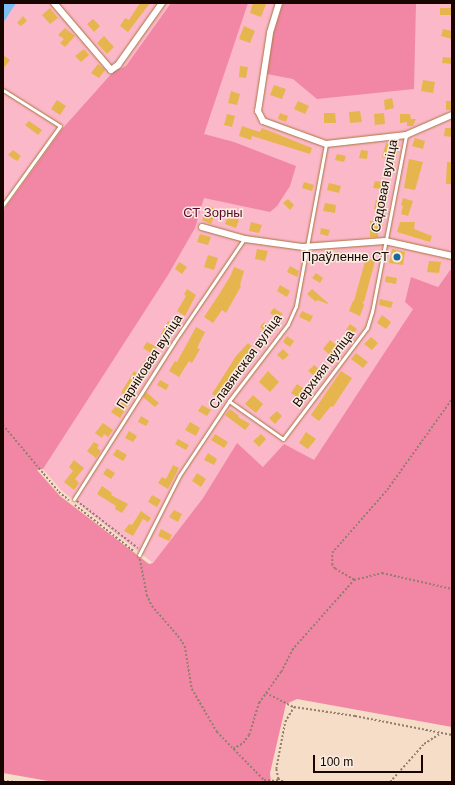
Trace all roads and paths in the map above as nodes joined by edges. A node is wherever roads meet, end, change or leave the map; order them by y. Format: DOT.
graph roads {
  1 [pos="54,3"];
  2 [pos="162,3"];
  3 [pos="279,3"];
  4 [pos="3,90"];
  5 [pos="452,115"];
  6 [pos="406,135"];
  7 [pos="326,144"];
  8 [pos="3,205"];
  9 [pos="202,227"];
  10 [pos="244,239"];
  11 [pos="384,241"];
  12 [pos="308,248"];
  13 [pos="452,256"];
  14 [pos="452,399"];
  15 [pos="229,401"];
  16 [pos="3,425"];
  17 [pos="74,499"];
  18 [pos="85,507"];
  19 [pos="82,511"];
  20 [pos="141,551"];
  21 [pos="139,556"];
  22 [pos="354,580"];
  23 [pos="452,589"];
  24 [pos="266,693"];
  25 [pos="294,707"];
  26 [pos="442,732"];
  27 [pos="452,735"];
  28 [pos="233,749"];
  29 [pos="278,779"];
  30 [pos="3,781"];
  31 [pos="267,781"];
  32 [pos="16,782"];
  33 [pos="283,782"];
  34 [pos="390,782"];
  1 -- 2 [label="street"];
  3 -- 7 [label="street"];
  4 -- 8 [label="lane"];
  5 -- 6 [label="street"];
  6 -- 7 [label="street"];
  6 -- 11 [label="lane, Садовая вуліца"];
  7 -- 12 [label="lane, Славянская вуліца"];
  9 -- 10 [label="street"];
  10 -- 12 [label="street"];
  10 -- 17 [label="lane, Парніковая вуліца"];
  11 -- 12 [label="street"];
  11 -- 13 [label="street"];
  11 -- 15 [label="lane, Верхняя вуліца"];
  12 -- 15 [label="lane, Славянская вуліца"];
  14 -- 22 [label="path"];
  15 -- 20 [label="lane, Славянская вуліца"];
  16 -- 19 [label="path"];
  17 -- 18 [label="path"];
  18 -- 19 [label="path"];
  18 -- 20 [label="path"];
  19 -- 21 [label="path"];
  20 -- 21 [label="lane, Славянская вуліца"];
  21 -- 28 [label="path"];
  22 -- 23 [label="path"];
  22 -- 24 [label="path"];
  24 -- 25 [label="path"];
  24 -- 28 [label="path"];
  25 -- 26 [label="path"];
  25 -- 29 [label="path"];
  26 -- 27 [label="path"];
  26 -- 34 [label="path"];
  28 -- 31 [label="path"];
  29 -- 31 [label="path"];
  29 -- 33 [label="path"];
  30 -- 32 [label="path"];
}
